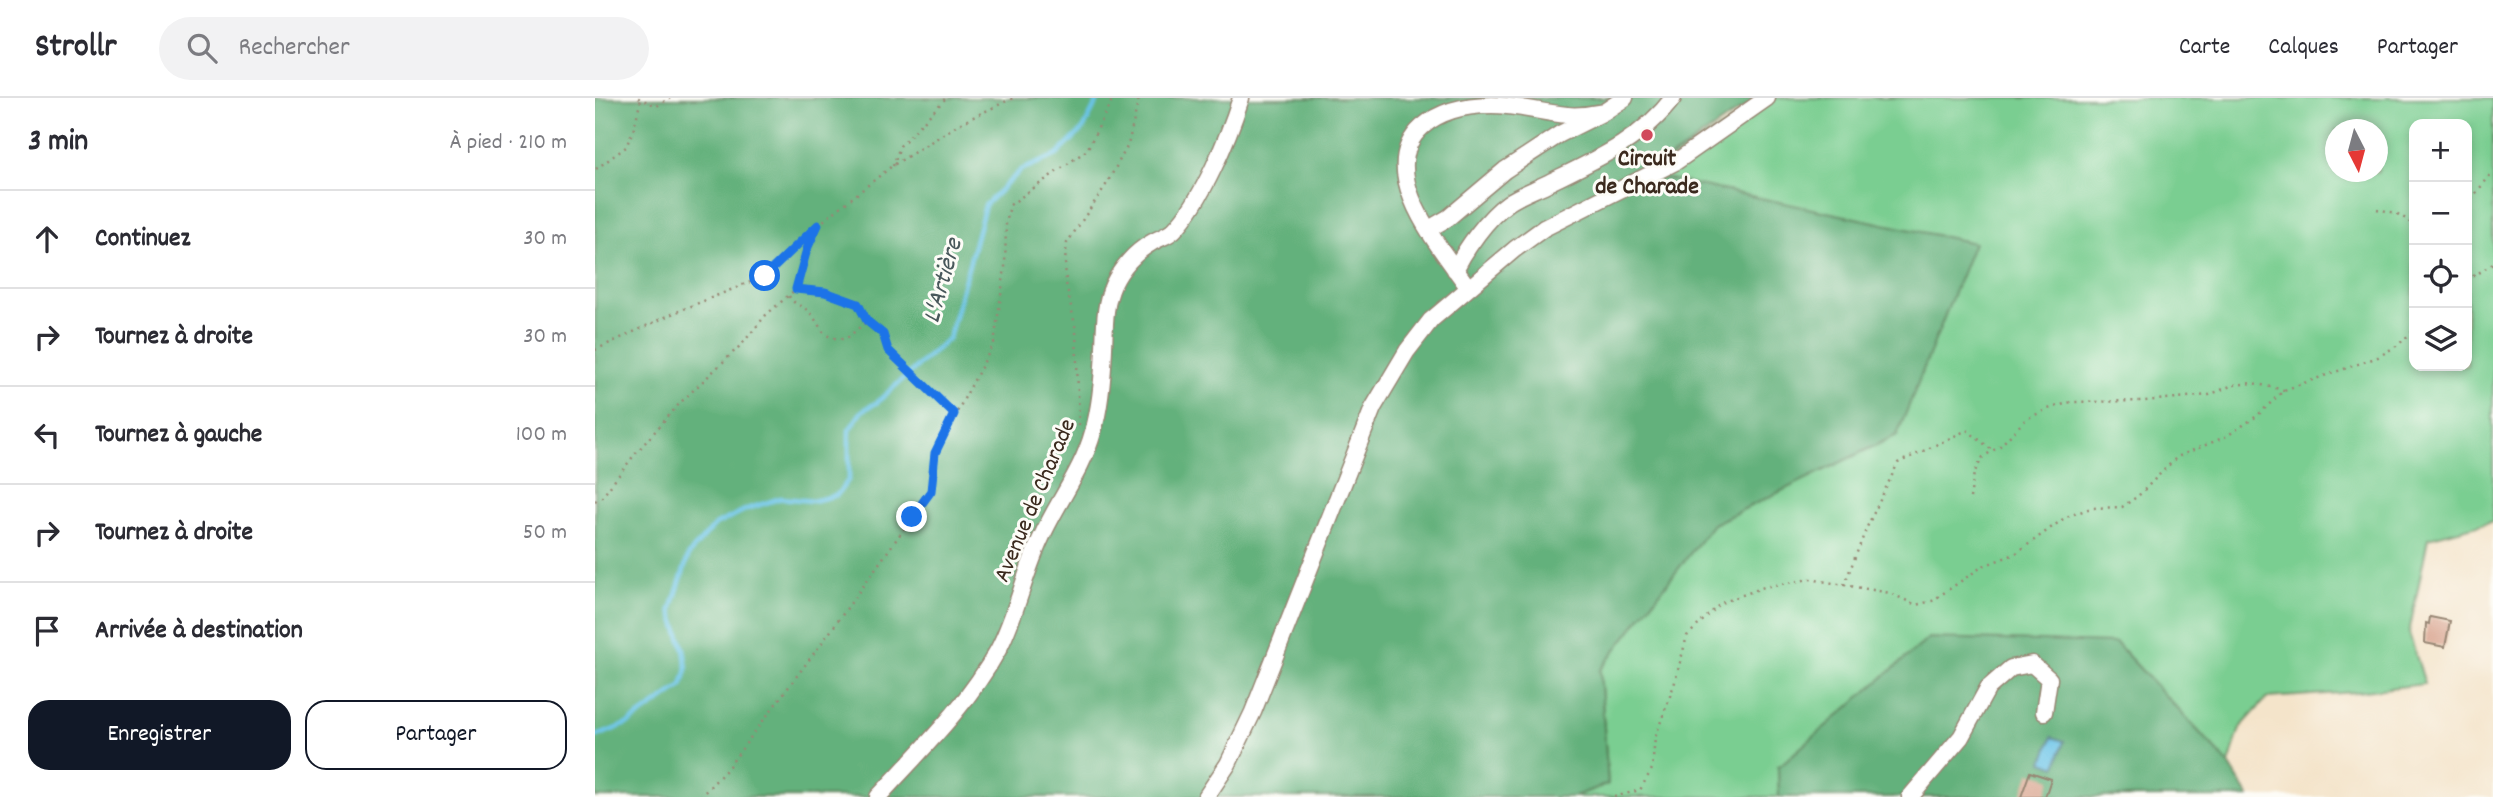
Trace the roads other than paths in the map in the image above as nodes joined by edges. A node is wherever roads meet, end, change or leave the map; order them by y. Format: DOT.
graph roads {
  1 [pos="1241,98"];
  2 [pos="1625,98"];
  3 [pos="1673,98"];
  4 [pos="1767,98"];
  5 [pos="1605,113"];
  6 [pos="1429,229"];
  7 [pos="1455,270"];
  8 [pos="1468,287"];
  9 [pos="2044,712"];
  10 [pos="878,797"];
  11 [pos="1206,797"];
  12 [pos="1910,797"];
  1 -- 10 [label="street, Avenue de Charade"];
  2 -- 5 [label="street"];
  3 -- 7 [label="street"];
  4 -- 8 [label="street"];
  5 -- 6 [label="street"];
  5 -- 6 [label="street"];
  6 -- 7 [label="street"];
  7 -- 8 [label="street"];
  8 -- 11 [label="street"];
  9 -- 12 [label="street"];
}
